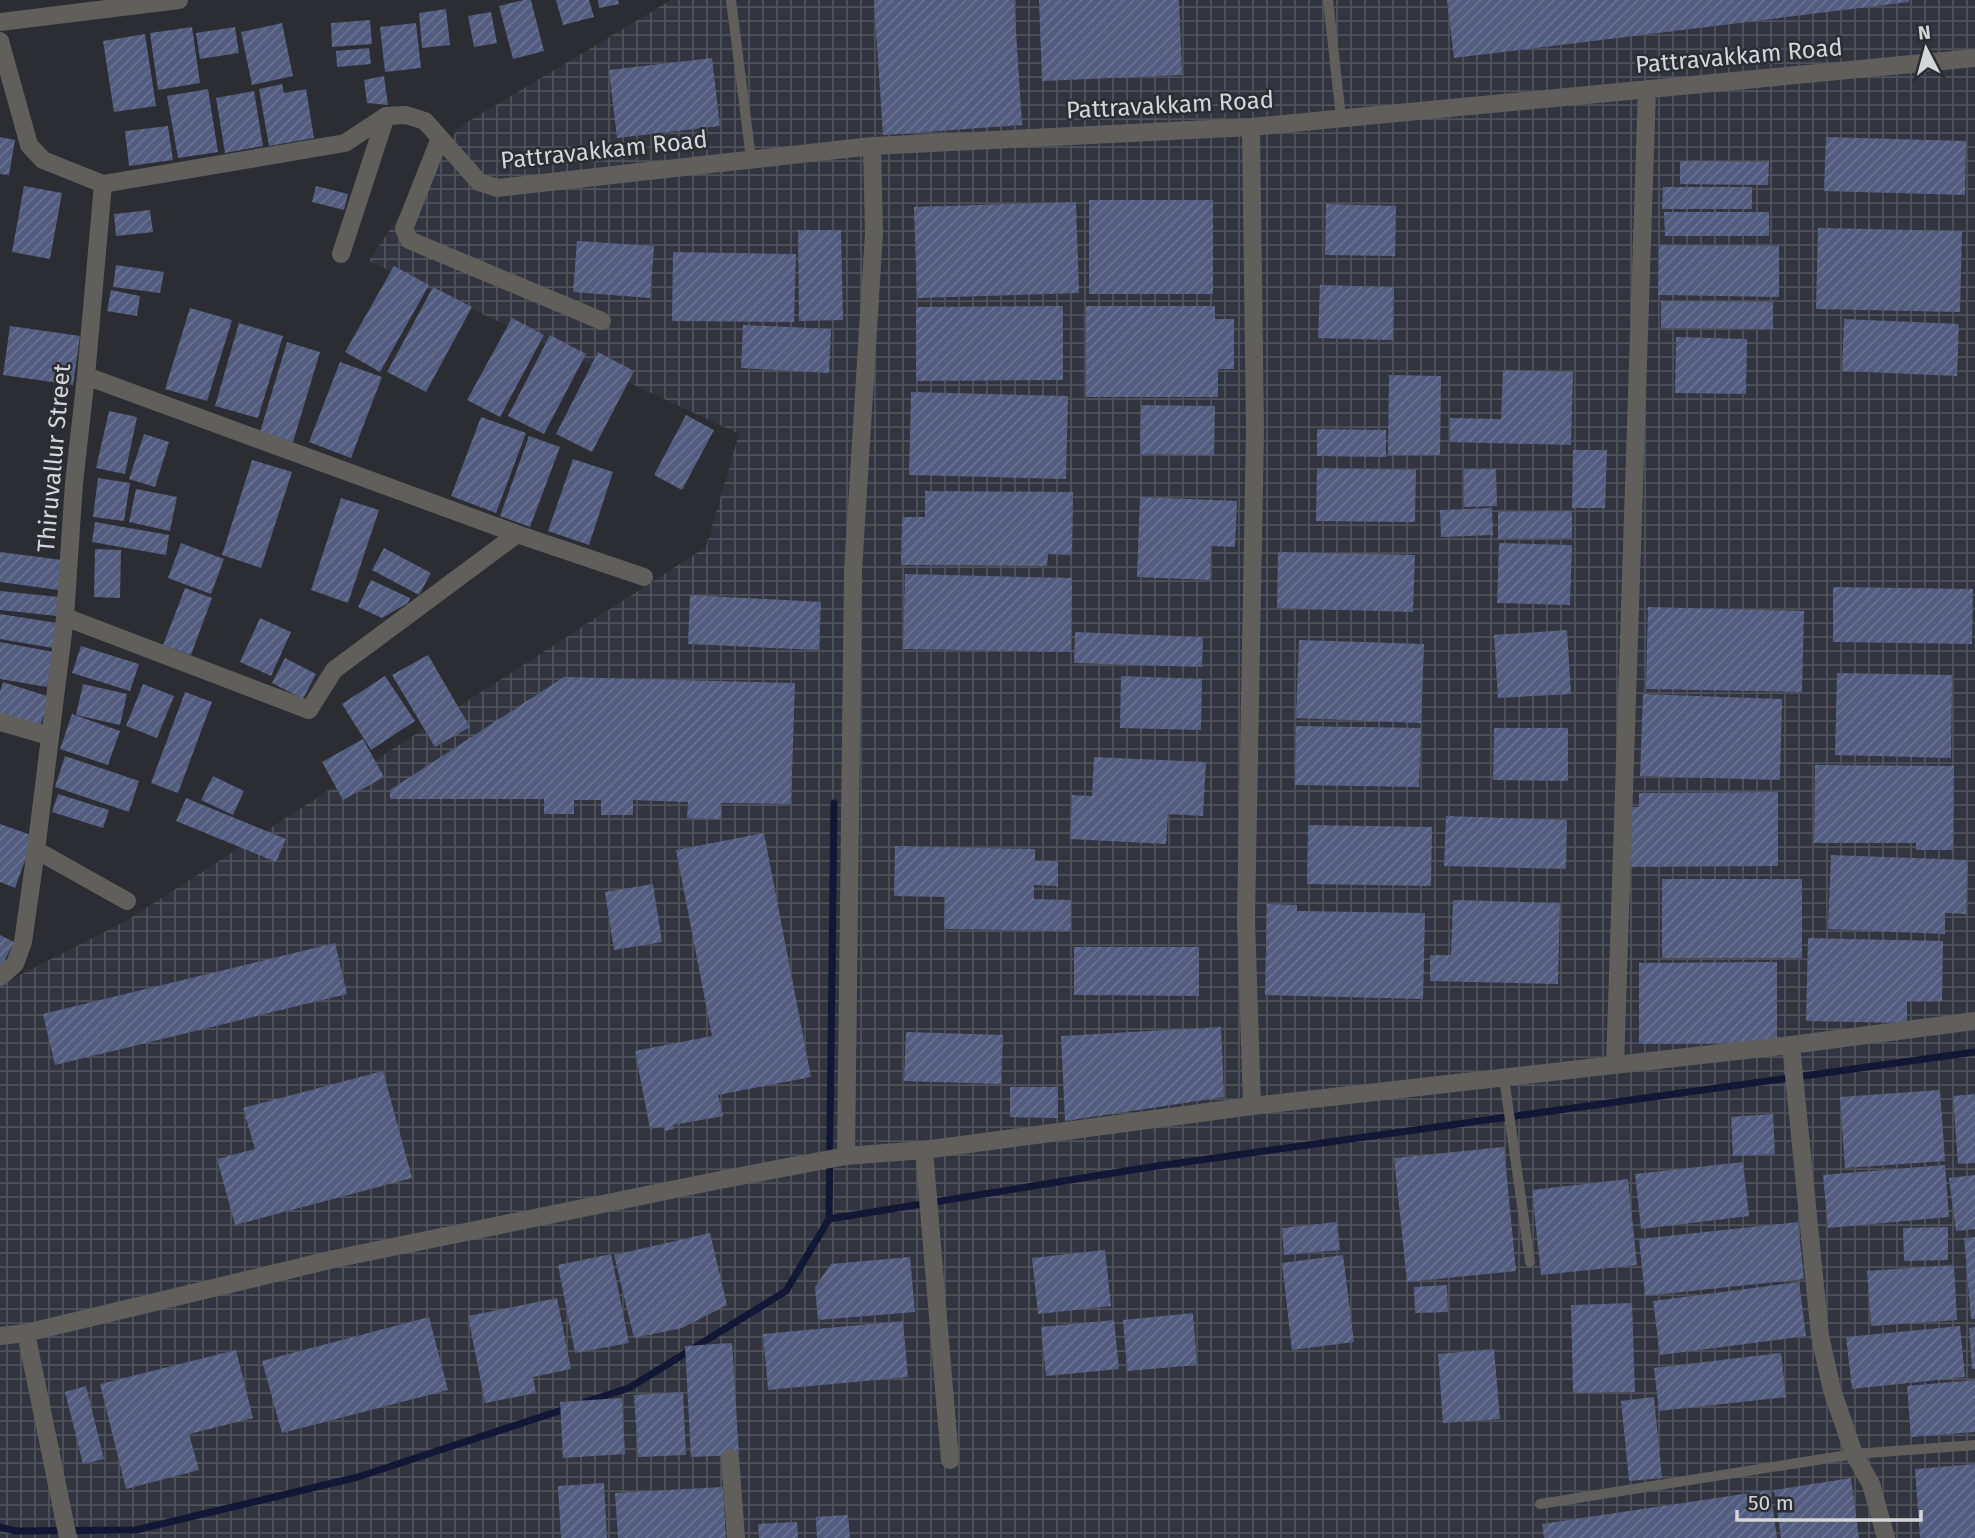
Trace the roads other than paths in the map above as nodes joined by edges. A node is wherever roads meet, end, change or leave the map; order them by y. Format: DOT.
graph roads {
  1 [pos="179,0"];
  2 [pos="730,0"];
  3 [pos="1328,0"];
  4 [pos="0,22"];
  5 [pos="0,41"];
  6 [pos="1975,58"];
  7 [pos="1647,89"];
  8 [pos="386,116"];
  9 [pos="1341,118"];
  10 [pos="1251,127"];
  11 [pos="440,138"];
  12 [pos="872,146"];
  13 [pos="751,159"];
  14 [pos="103,184"];
  15 [pos="341,254"];
  16 [pos="602,321"];
  17 [pos="86,376"];
  18 [pos="517,534"];
  19 [pos="644,577"];
  20 [pos="65,617"];
  21 [pos="0,722"];
  22 [pos="49,736"];
  23 [pos="36,850"];
  24 [pos="127,901"];
  25 [pos="0,977"];
  26 [pos="1975,1021"];
  27 [pos="1791,1045"];
  28 [pos="1615,1065"];
  29 [pos="1504,1077"];
  30 [pos="1252,1106"];
  31 [pos="924,1150"];
  32 [pos="846,1156"];
  33 [pos="1530,1262"];
  34 [pos="26,1333"];
  35 [pos="0,1336"];
  36 [pos="1975,1445"];
  37 [pos="1854,1454"];
  38 [pos="730,1458"];
  39 [pos="950,1460"];
  40 [pos="1540,1504"];
  41 [pos="68,1538"];
  42 [pos="736,1538"];
  43 [pos="1886,1538"];
  1 -- 4 [label="street"];
  2 -- 13 [label="lane"];
  3 -- 9 [label="lane"];
  5 -- 14 [label="street"];
  6 -- 7 [label="street, Pattravakkam Road"];
  7 -- 9 [label="street, Pattravakkam Road"];
  7 -- 28 [label="street"];
  8 -- 11 [label="street, Pattravakkam Road"];
  8 -- 14 [label="street"];
  8 -- 15 [label="street"];
  9 -- 10 [label="street, Pattravakkam Road"];
  10 -- 12 [label="street, Pattravakkam Road"];
  10 -- 30 [label="street"];
  11 -- 13 [label="street, Pattravakkam Road"];
  11 -- 16 [label="street"];
  12 -- 13 [label="street, Pattravakkam Road"];
  12 -- 32 [label="street"];
  14 -- 17 [label="street, Thiruvallur Street"];
  17 -- 18 [label="street"];
  17 -- 20 [label="street, Thiruvallur Street"];
  18 -- 19 [label="street"];
  18 -- 20 [label="street"];
  20 -- 22 [label="street, Thiruvallur Street"];
  21 -- 22 [label="street"];
  22 -- 23 [label="street, Thiruvallur Street"];
  23 -- 24 [label="street"];
  23 -- 25 [label="street, Thiruvallur Street"];
  26 -- 27 [label="street"];
  27 -- 28 [label="street"];
  27 -- 37 [label="street"];
  28 -- 29 [label="street"];
  29 -- 30 [label="street"];
  29 -- 33 [label="lane"];
  30 -- 31 [label="street"];
  31 -- 32 [label="street"];
  31 -- 39 [label="street"];
  32 -- 34 [label="street"];
  34 -- 35 [label="street"];
  34 -- 41 [label="street"];
  36 -- 37 [label="lane"];
  37 -- 40 [label="lane"];
  37 -- 43 [label="street"];
  38 -- 42 [label="street"];
}
